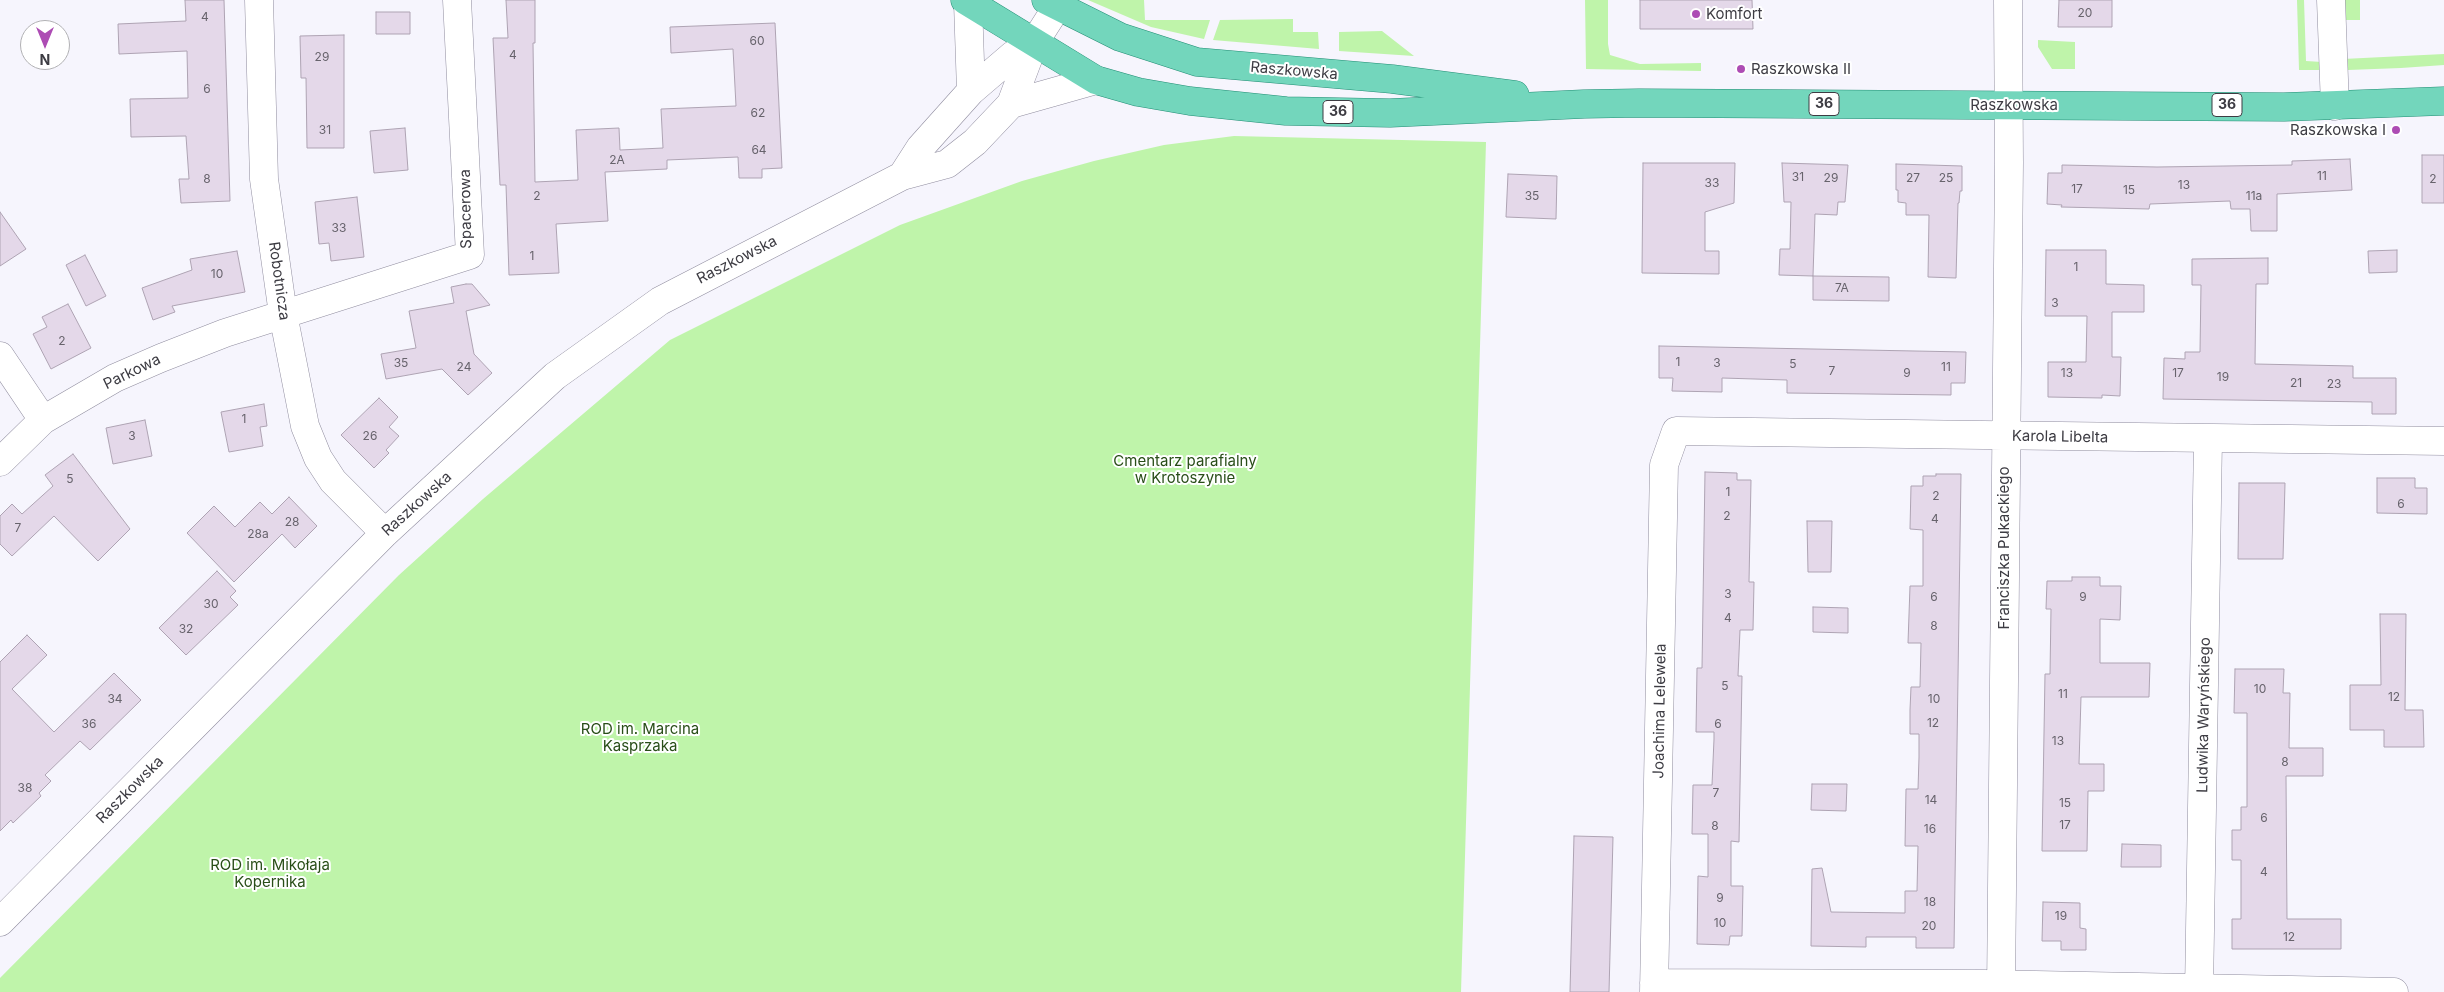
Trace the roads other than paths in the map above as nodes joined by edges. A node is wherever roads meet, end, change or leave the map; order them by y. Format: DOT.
graph roads {
  1 [pos="259,0"];
  2 [pos="457,0"];
  3 [pos="2008,0"];
  4 [pos="2331,0"];
  5 [pos="967,2"];
  6 [pos="1052,3"];
  7 [pos="1034,43"];
  8 [pos="1096,80"];
  9 [pos="971,91"];
  10 [pos="2444,102"];
  11 [pos="1011,104"];
  12 [pos="1584,104"];
  13 [pos="2009,105"];
  14 [pos="2335,106"];
  15 [pos="902,176"];
  16 [pos="283,314"];
  17 [pos="0,356"];
  18 [pos="43,420"];
  19 [pos="1676,431"];
  20 [pos="2005,436"];
  21 [pos="2208,439"];
  22 [pos="2444,441"];
  23 [pos="0,462"];
  24 [pos="385,533"];
  25 [pos="0,922"];
  26 [pos="1654,988"];
  27 [pos="2001,988"];
  28 [pos="2199,990"];
  29 [pos="2394,992"];
  1 -- 16 [label="street, Robotnicza"];
  2 -- 16 [label="street, Spacerowa"];
  3 -- 13 [label="street, Franciszka Pukackiego"];
  4 -- 14 [label="street"];
  5 -- 7 [label="main road, 36"];
  5 -- 9 [label="street"];
  6 -- 7 [label="street, Raszkowska"];
  6 -- 12 [label="main road, Raszkowska / 36"];
  7 -- 8 [label="main road, Raszkowska / 36"];
  7 -- 9 [label="street, Raszkowska"];
  7 -- 11 [label="street, Raszkowska"];
  8 -- 11 [label="street"];
  8 -- 12 [label="main road, Raszkowska / 36"];
  9 -- 15 [label="street, Raszkowska"];
  10 -- 14 [label="main road, Raszkowska / 36"];
  11 -- 15 [label="street, Raszkowska"];
  12 -- 13 [label="main road, Raszkowska / 36"];
  13 -- 14 [label="main road, Raszkowska / 36"];
  13 -- 20 [label="street, Franciszka Pukackiego"];
  15 -- 24 [label="street, Raszkowska"];
  16 -- 18 [label="street, Parkowa"];
  16 -- 24 [label="street, Robotnicza"];
  17 -- 18 [label="street"];
  18 -- 23 [label="street, Parkowa"];
  19 -- 20 [label="street, Karola Libelta"];
  19 -- 26 [label="street, Joachima Lelewela"];
  20 -- 21 [label="street, Karola Libelta"];
  20 -- 27 [label="street, Franciszka Pukackiego"];
  21 -- 22 [label="street, Karola Libelta"];
  21 -- 28 [label="street, Ludwika Waryńskiego"];
  24 -- 25 [label="street, Raszkowska"];
  26 -- 27 [label="street"];
  27 -- 28 [label="street"];
  28 -- 29 [label="street"];
}
